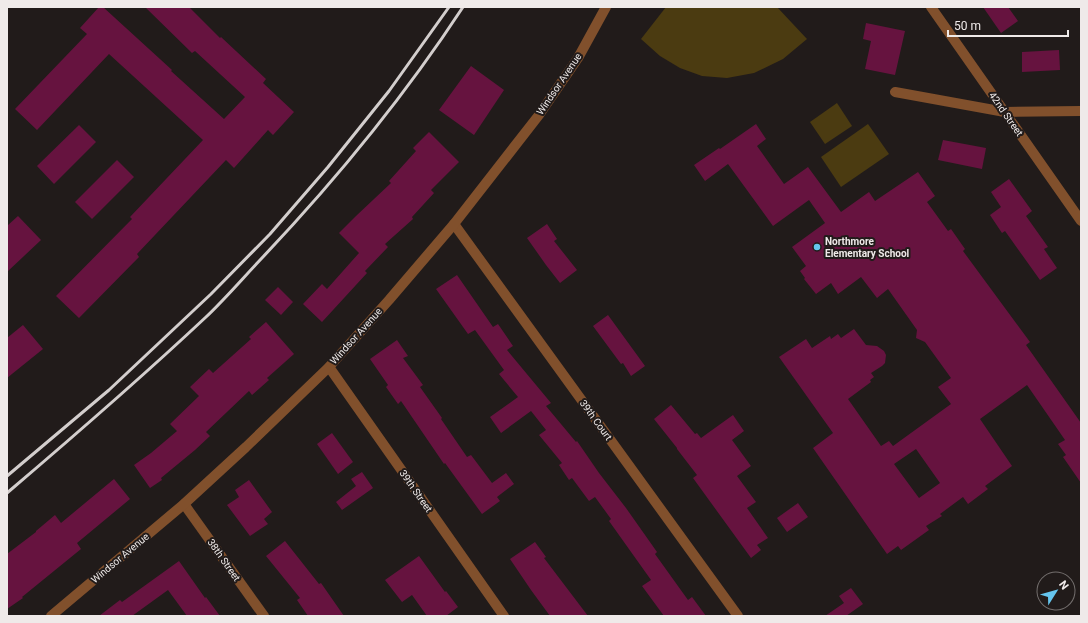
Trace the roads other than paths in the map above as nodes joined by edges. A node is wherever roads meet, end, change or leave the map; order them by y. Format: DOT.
graph roads {
  1 [pos="606,7"];
  2 [pos="931,7"];
  3 [pos="895,92"];
  4 [pos="1081,111"];
  5 [pos="1005,112"];
  6 [pos="1081,222"];
  7 [pos="454,224"];
  8 [pos="329,367"];
  9 [pos="184,504"];
  10 [pos="51,616"];
  11 [pos="264,616"];
  12 [pos="504,616"];
  13 [pos="738,616"];
  1 -- 7 [label="street, Windsor Avenue"];
  2 -- 5 [label="street, 42nd Street"];
  3 -- 5 [label="street"];
  4 -- 5 [label="street"];
  5 -- 6 [label="street, 42nd Street"];
  7 -- 8 [label="street, Windsor Avenue"];
  7 -- 13 [label="street, 39th Court"];
  8 -- 9 [label="street, Windsor Avenue"];
  8 -- 12 [label="street, 39th Street"];
  9 -- 10 [label="street, Windsor Avenue"];
  9 -- 11 [label="street, 38th Street"];
}
